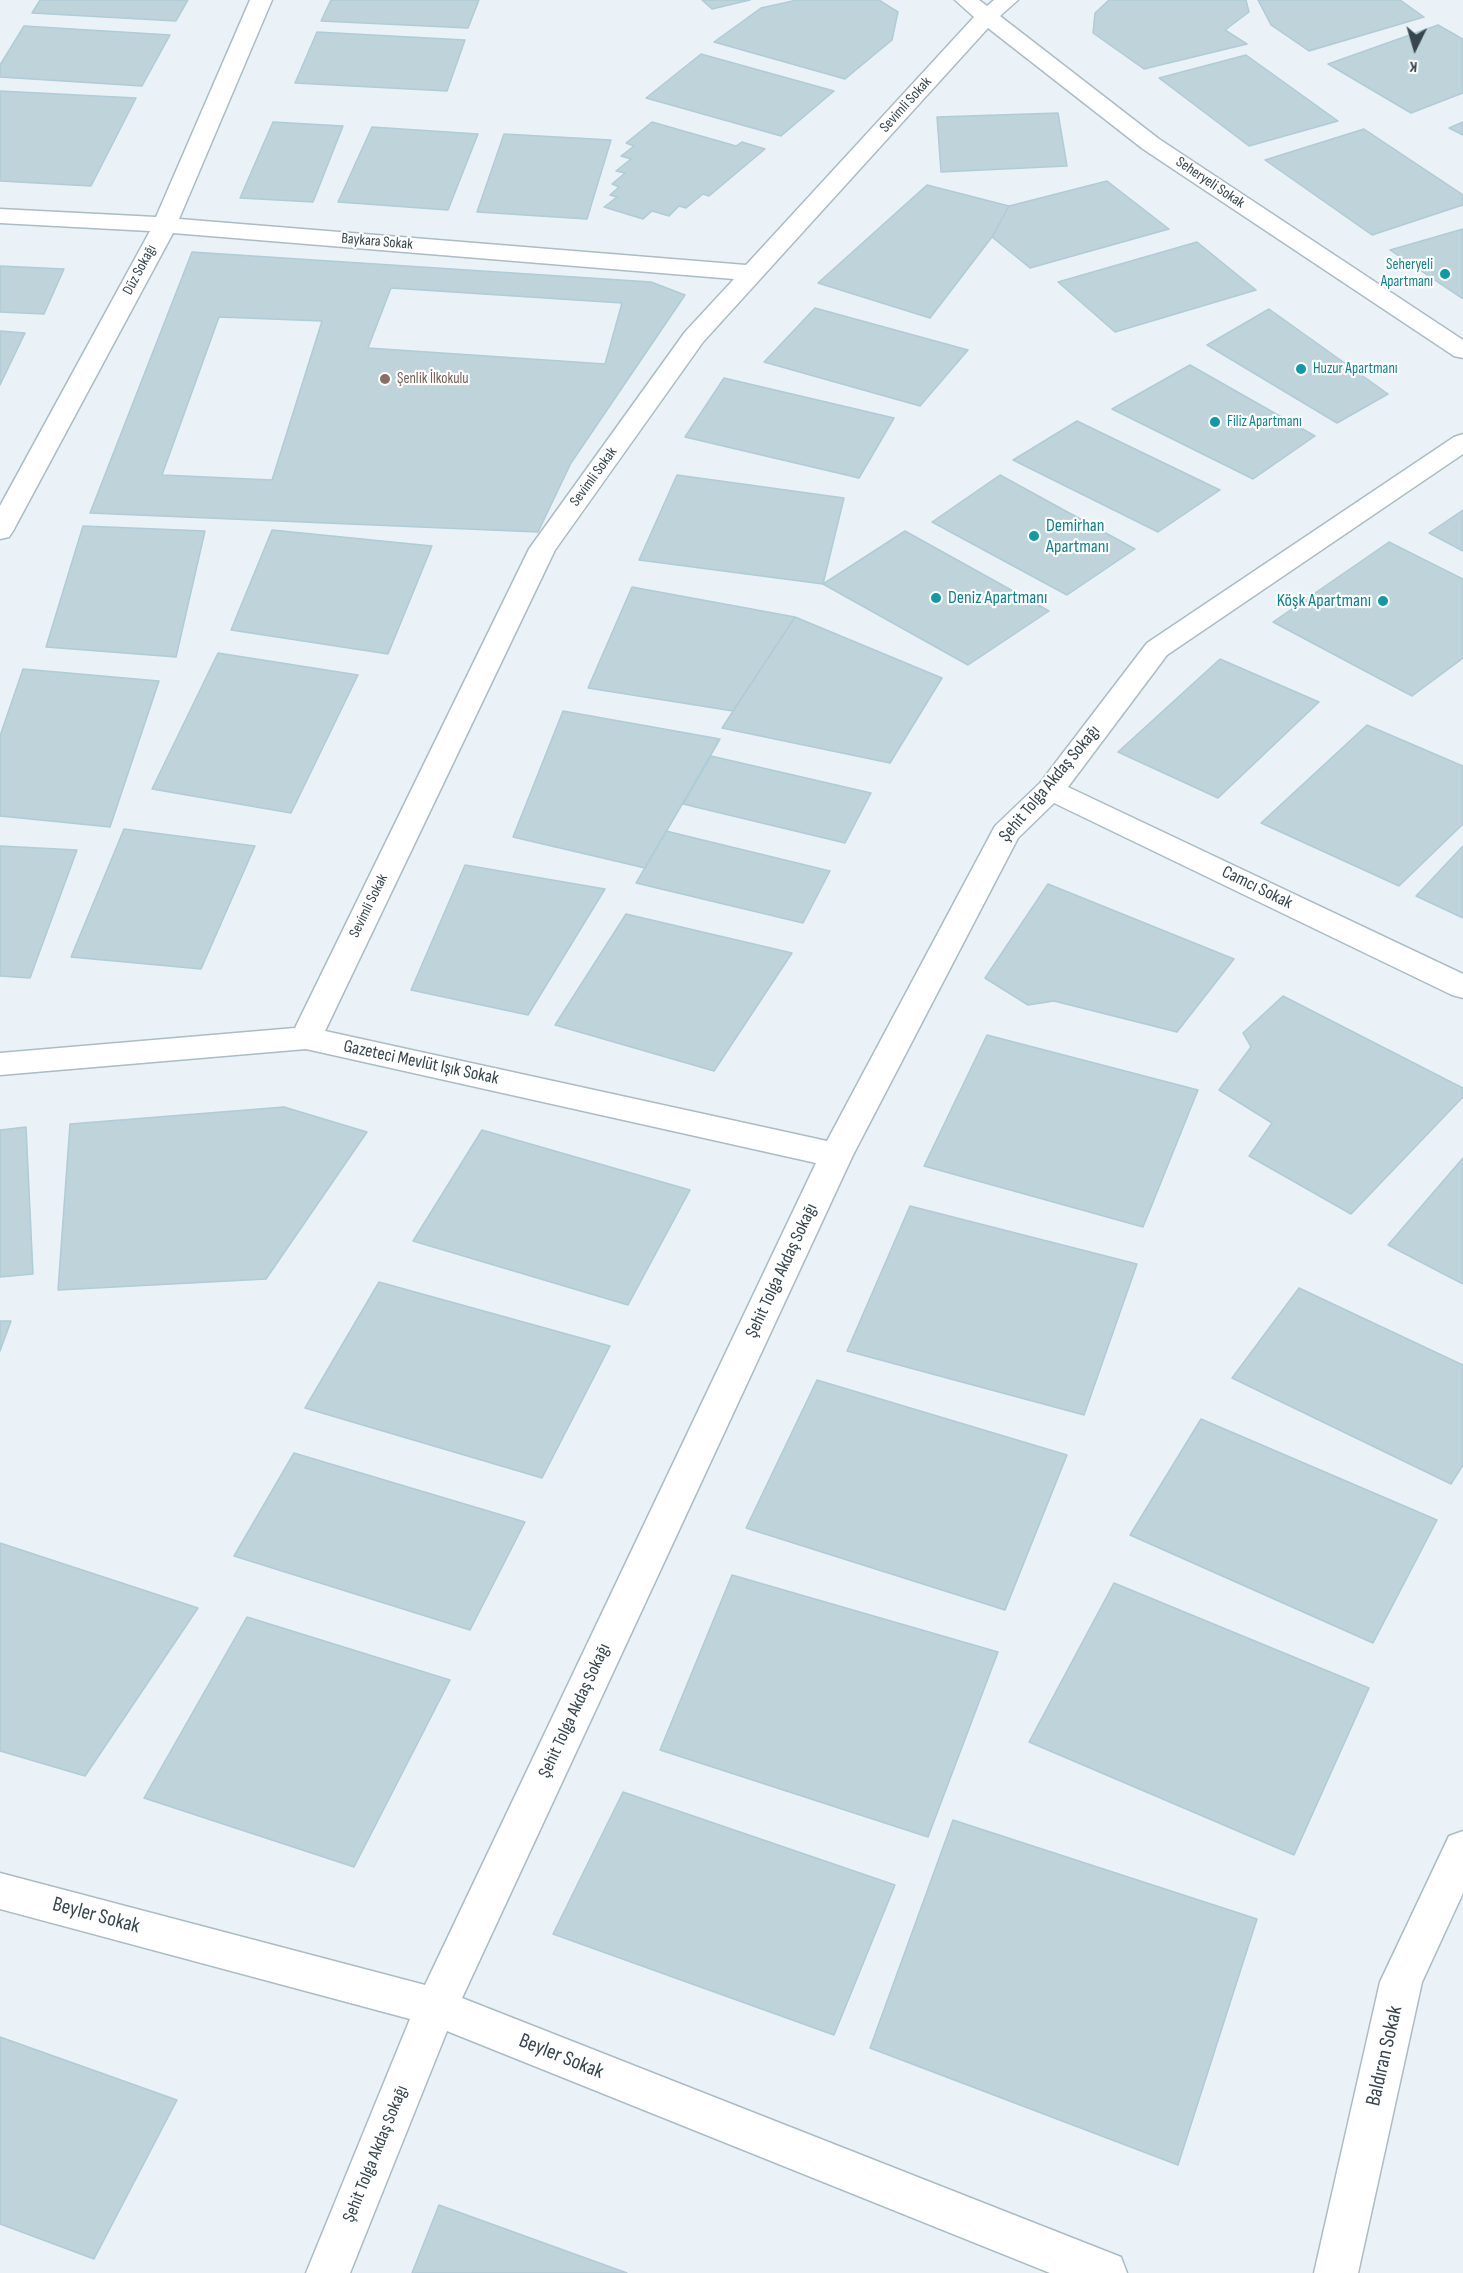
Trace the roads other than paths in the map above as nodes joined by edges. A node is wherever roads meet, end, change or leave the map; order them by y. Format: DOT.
graph roads {
  1 [pos="261,0"];
  2 [pos="966,0"];
  3 [pos="997,8"];
  4 [pos="0,216"];
  5 [pos="165,225"];
  6 [pos="754,273"];
  7 [pos="1463,351"];
  8 [pos="1463,442"];
  9 [pos="0,531"];
  10 [pos="1050,790"];
  11 [pos="1463,987"];
  12 [pos="306,1038"];
  13 [pos="0,1064"];
  14 [pos="836,1155"];
  15 [pos="1463,1849"];
  16 [pos="0,1891"];
  17 [pos="436,2007"];
  18 [pos="328,2273"];
  19 [pos="1105,2273"];
  20 [pos="1336,2273"];
  1 -- 5 [label="street, Düz Sokağı"];
  2 -- 3 [label="street, Seheryeli Sokak"];
  3 -- 6 [label="street, Sevimli Sokak"];
  3 -- 7 [label="street, Seheryeli Sokak"];
  4 -- 5 [label="street, Baykara Sokak"];
  5 -- 6 [label="street, Baykara Sokak"];
  5 -- 9 [label="street, Düz Sokağı"];
  6 -- 12 [label="street, Sevimli Sokak"];
  8 -- 10 [label="street, Şehit Tolga Akdaş Sokağı"];
  10 -- 11 [label="street, Camcı Sokak"];
  10 -- 14 [label="street, Şehit Tolga Akdaş Sokağı"];
  12 -- 13 [label="street, Gazeteci Mevlüt Işık Sokak"];
  12 -- 14 [label="street, Gazeteci Mevlüt Işık Sokak"];
  14 -- 17 [label="street, Şehit Tolga Akdaş Sokağı"];
  15 -- 20 [label="street, Baldıran Sokak"];
  16 -- 17 [label="street, Beyler Sokak"];
  17 -- 18 [label="street, Şehit Tolga Akdaş Sokağı"];
  17 -- 19 [label="street, Beyler Sokak"];
}
